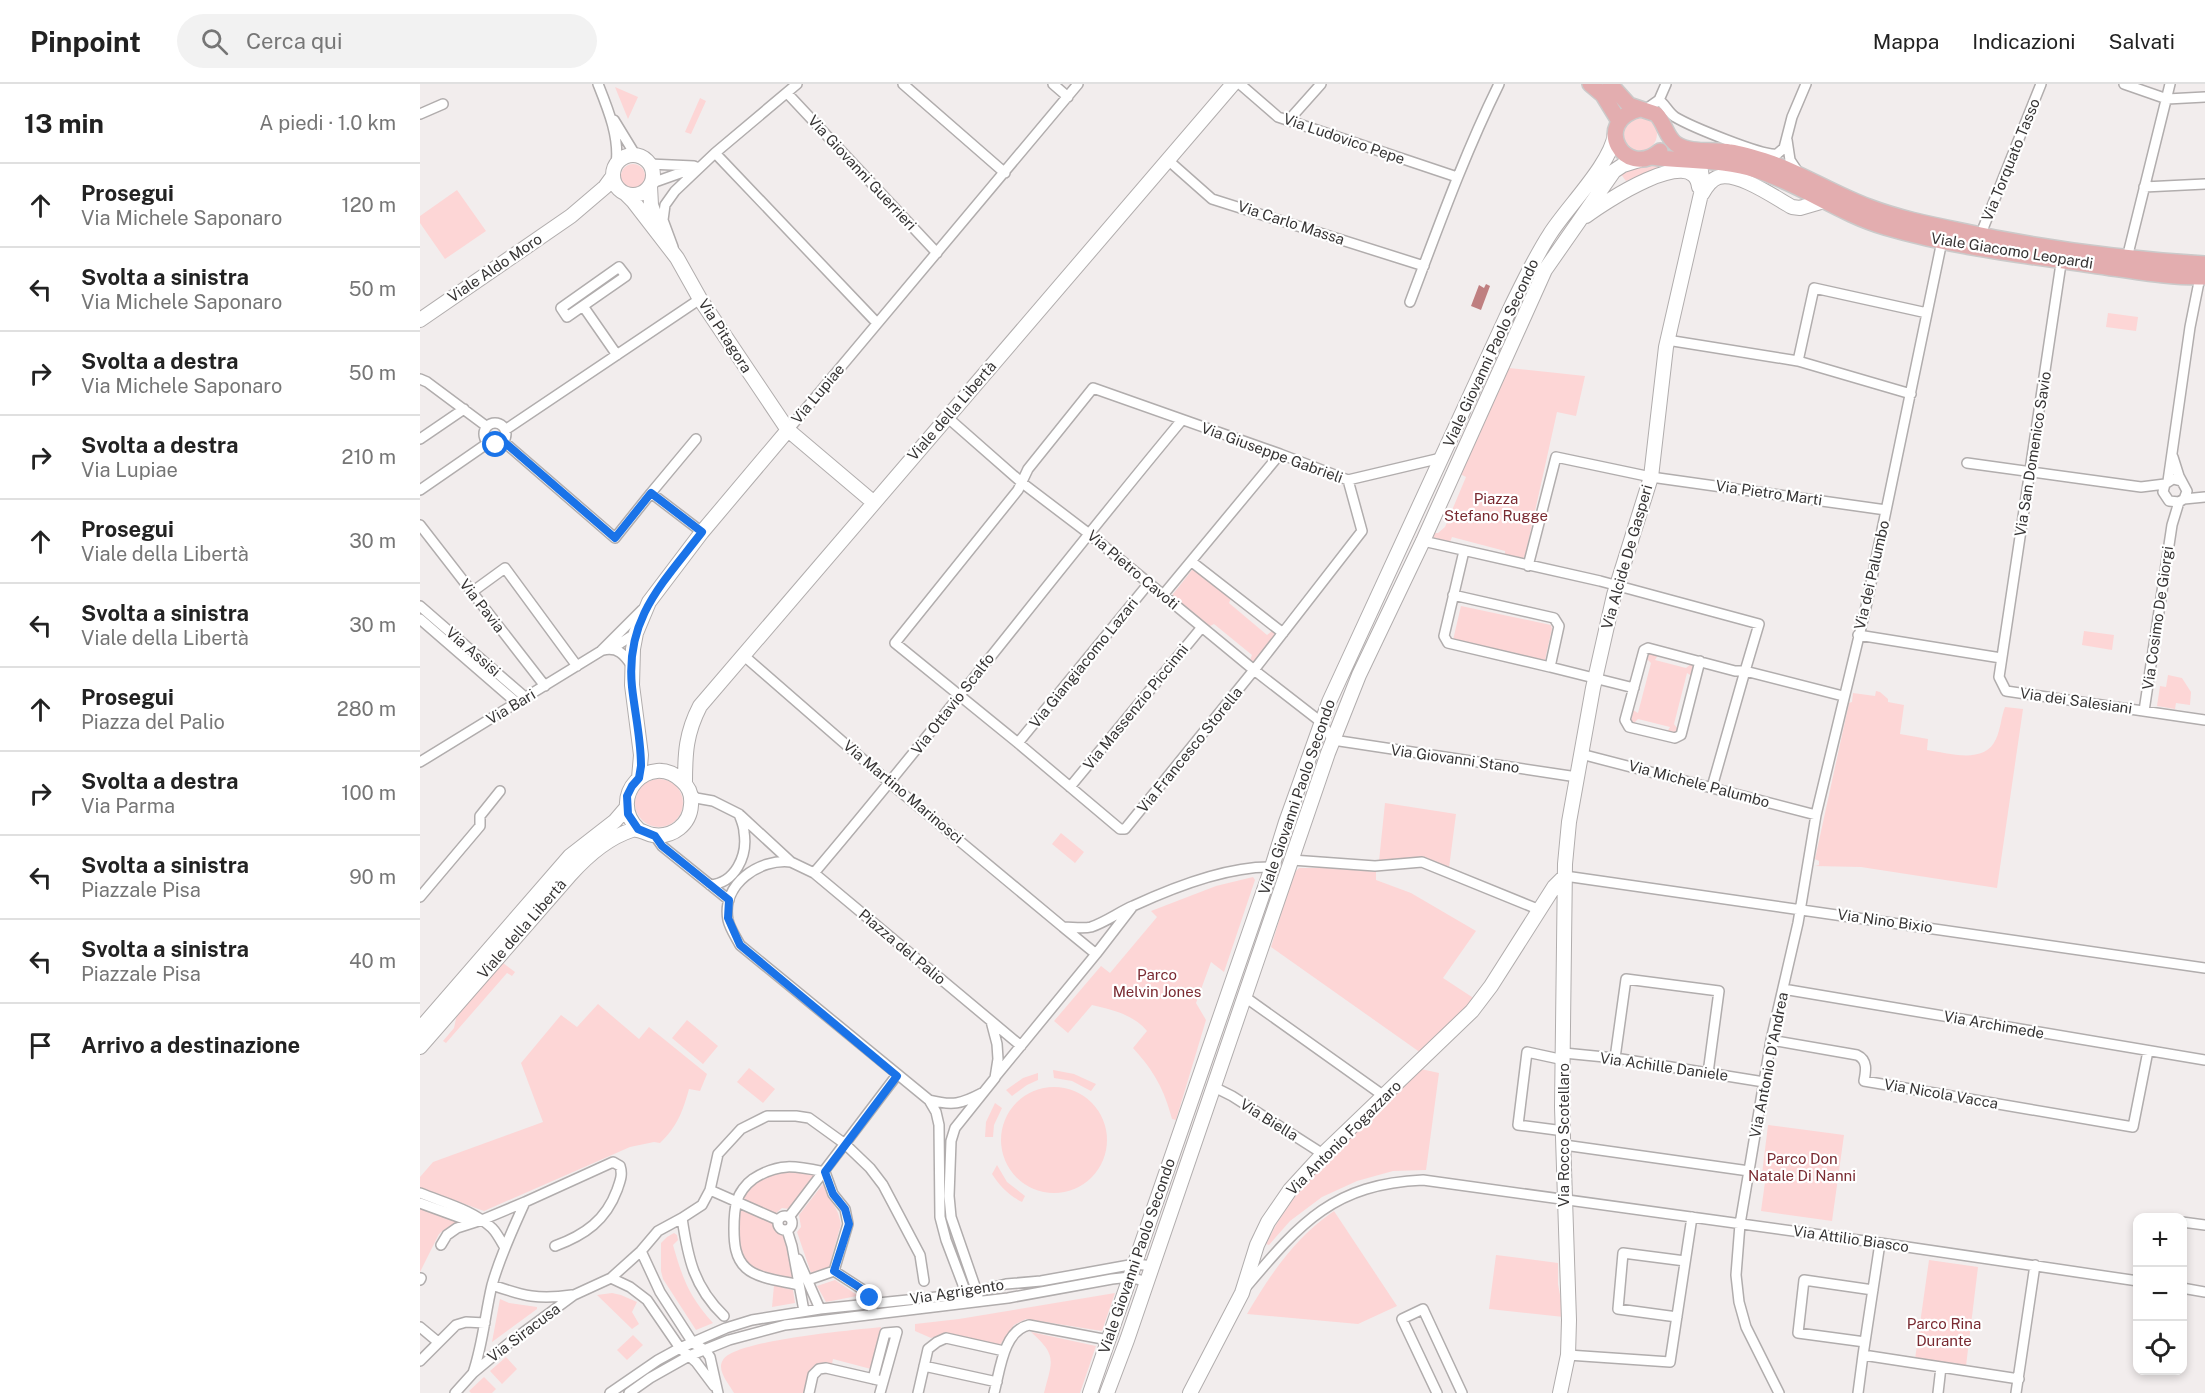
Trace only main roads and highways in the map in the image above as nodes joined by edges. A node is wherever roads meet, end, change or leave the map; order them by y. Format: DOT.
graph roads {
  1 [pos="1233,84"];
  2 [pos="1590,84"];
  3 [pos="1610,84"];
  4 [pos="1640,109"];
  5 [pos="1664,126"];
  6 [pos="1617,127"];
  7 [pos="1646,158"];
  8 [pos="1689,160"];
  9 [pos="614,171"];
  10 [pos="651,185"];
  11 [pos="624,193"];
  12 [pos="1699,198"];
  13 [pos="1824,201"];
  14 [pos="571,216"];
  15 [pos="1575,224"];
  16 [pos="663,240"];
  17 [pos="2062,255"];
  18 [pos="2203,273"];
  19 [pos="1511,307"];
  20 [pos="1524,314"];
  21 [pos="420,320"];
  22 [pos="788,430"];
  23 [pos="873,502"];
  24 [pos="1407,534"];
  25 [pos="1424,541"];
  26 [pos="639,736"];
  27 [pos="686,746"];
  28 [pos="662,771"];
  29 [pos="639,778"];
  30 [pos="687,787"];
  31 [pos="627,807"];
  32 [pos="638,829"];
  33 [pos="1565,876"];
  34 [pos="420,1029"];
  35 [pos="420,1047"];
  36 [pos="1090,1393"];
  37 [pos="1107,1393"];
  38 [pos="1190,1393"];
  39 [pos="1560,1393"];
  1 -- 23 [label="main road, Viale della Libertà"];
  2 -- 6 [label="main road"];
  3 -- 4 [label="main road, Viale Giacomo Leopardi"];
  4 -- 5 [label="main road, Viale Giacomo Leopardi"];
  4 -- 6 [label="main road"];
  5 -- 7 [label="main road"];
  5 -- 17 [label="main road, Viale Giacomo Leopardi"];
  6 -- 7 [label="main road"];
  6 -- 19 [label="main road, Viale Giovanni Paolo Secondo"];
  7 -- 8 [label="main road, Viale Giacomo Leopardi"];
  7 -- 15 [label="main road, Viale Giovanni Paolo Secondo"];
  8 -- 12 [label="main road, Via Alcide De Gasperi"];
  8 -- 13 [label="main road, Viale Giacomo Leopardi"];
  9 -- 10 [label="main road, Via Pitagora"];
  9 -- 11 [label="main road, Via Pitagora"];
  9 -- 14 [label="main road, Viale Aldo Moro"];
  10 -- 11 [label="main road"];
  10 -- 16 [label="main road, Via Pitagora"];
  11 -- 14 [label="main road, Viale Aldo Moro"];
  11 -- 16 [label="main road, Via Pitagora"];
  12 -- 13 [label="main road"];
  12 -- 15 [label="main road"];
  12 -- 33 [label="main road, Via Alcide De Gasperi"];
  13 -- 17 [label="main road, Viale Giacomo Leopardi"];
  14 -- 21 [label="main road, Viale Aldo Moro"];
  15 -- 20 [label="main road, Viale Giovanni Paolo Secondo"];
  16 -- 22 [label="main road, Via Pitagora"];
  17 -- 18 [label="main road, Viale Giacomo Leopardi"];
  17 -- 18 [label="main road, Viale Giacomo Leopardi"];
  19 -- 20 [label="main road"];
  19 -- 24 [label="main road, Viale Giovanni Paolo Secondo"];
  20 -- 25 [label="main road, Viale Giovanni Paolo Secondo"];
  22 -- 23 [label="main road, Via Pitagora"];
  22 -- 26 [label="main road, Via Lupiae"];
  23 -- 27 [label="main road, Viale della Libertà"];
  24 -- 25 [label="main road"];
  24 -- 36 [label="main road, Viale Giovanni Paolo Secondo"];
  25 -- 37 [label="main road, Viale Giovanni Paolo Secondo"];
  26 -- 28 [label="main road, Via Lupiae"];
  26 -- 29 [label="main road, Via Lupiae"];
  27 -- 28 [label="main road, Viale della Libertà"];
  27 -- 30 [label="main road, Viale della Libertà"];
  28 -- 29 [label="main road"];
  28 -- 30 [label="main road"];
  29 -- 31 [label="main road, Viale della Libertà"];
  30 -- 32 [label="main road, Viale della Libertà"];
  31 -- 32 [label="main road"];
  31 -- 34 [label="main road, Viale della Libertà"];
  32 -- 35 [label="main road, Viale della Libertà"];
  33 -- 38 [label="main road, Via Antonio Fogazzaro"];
  33 -- 39 [label="main road, Via Rocco Scotellaro"];
}
